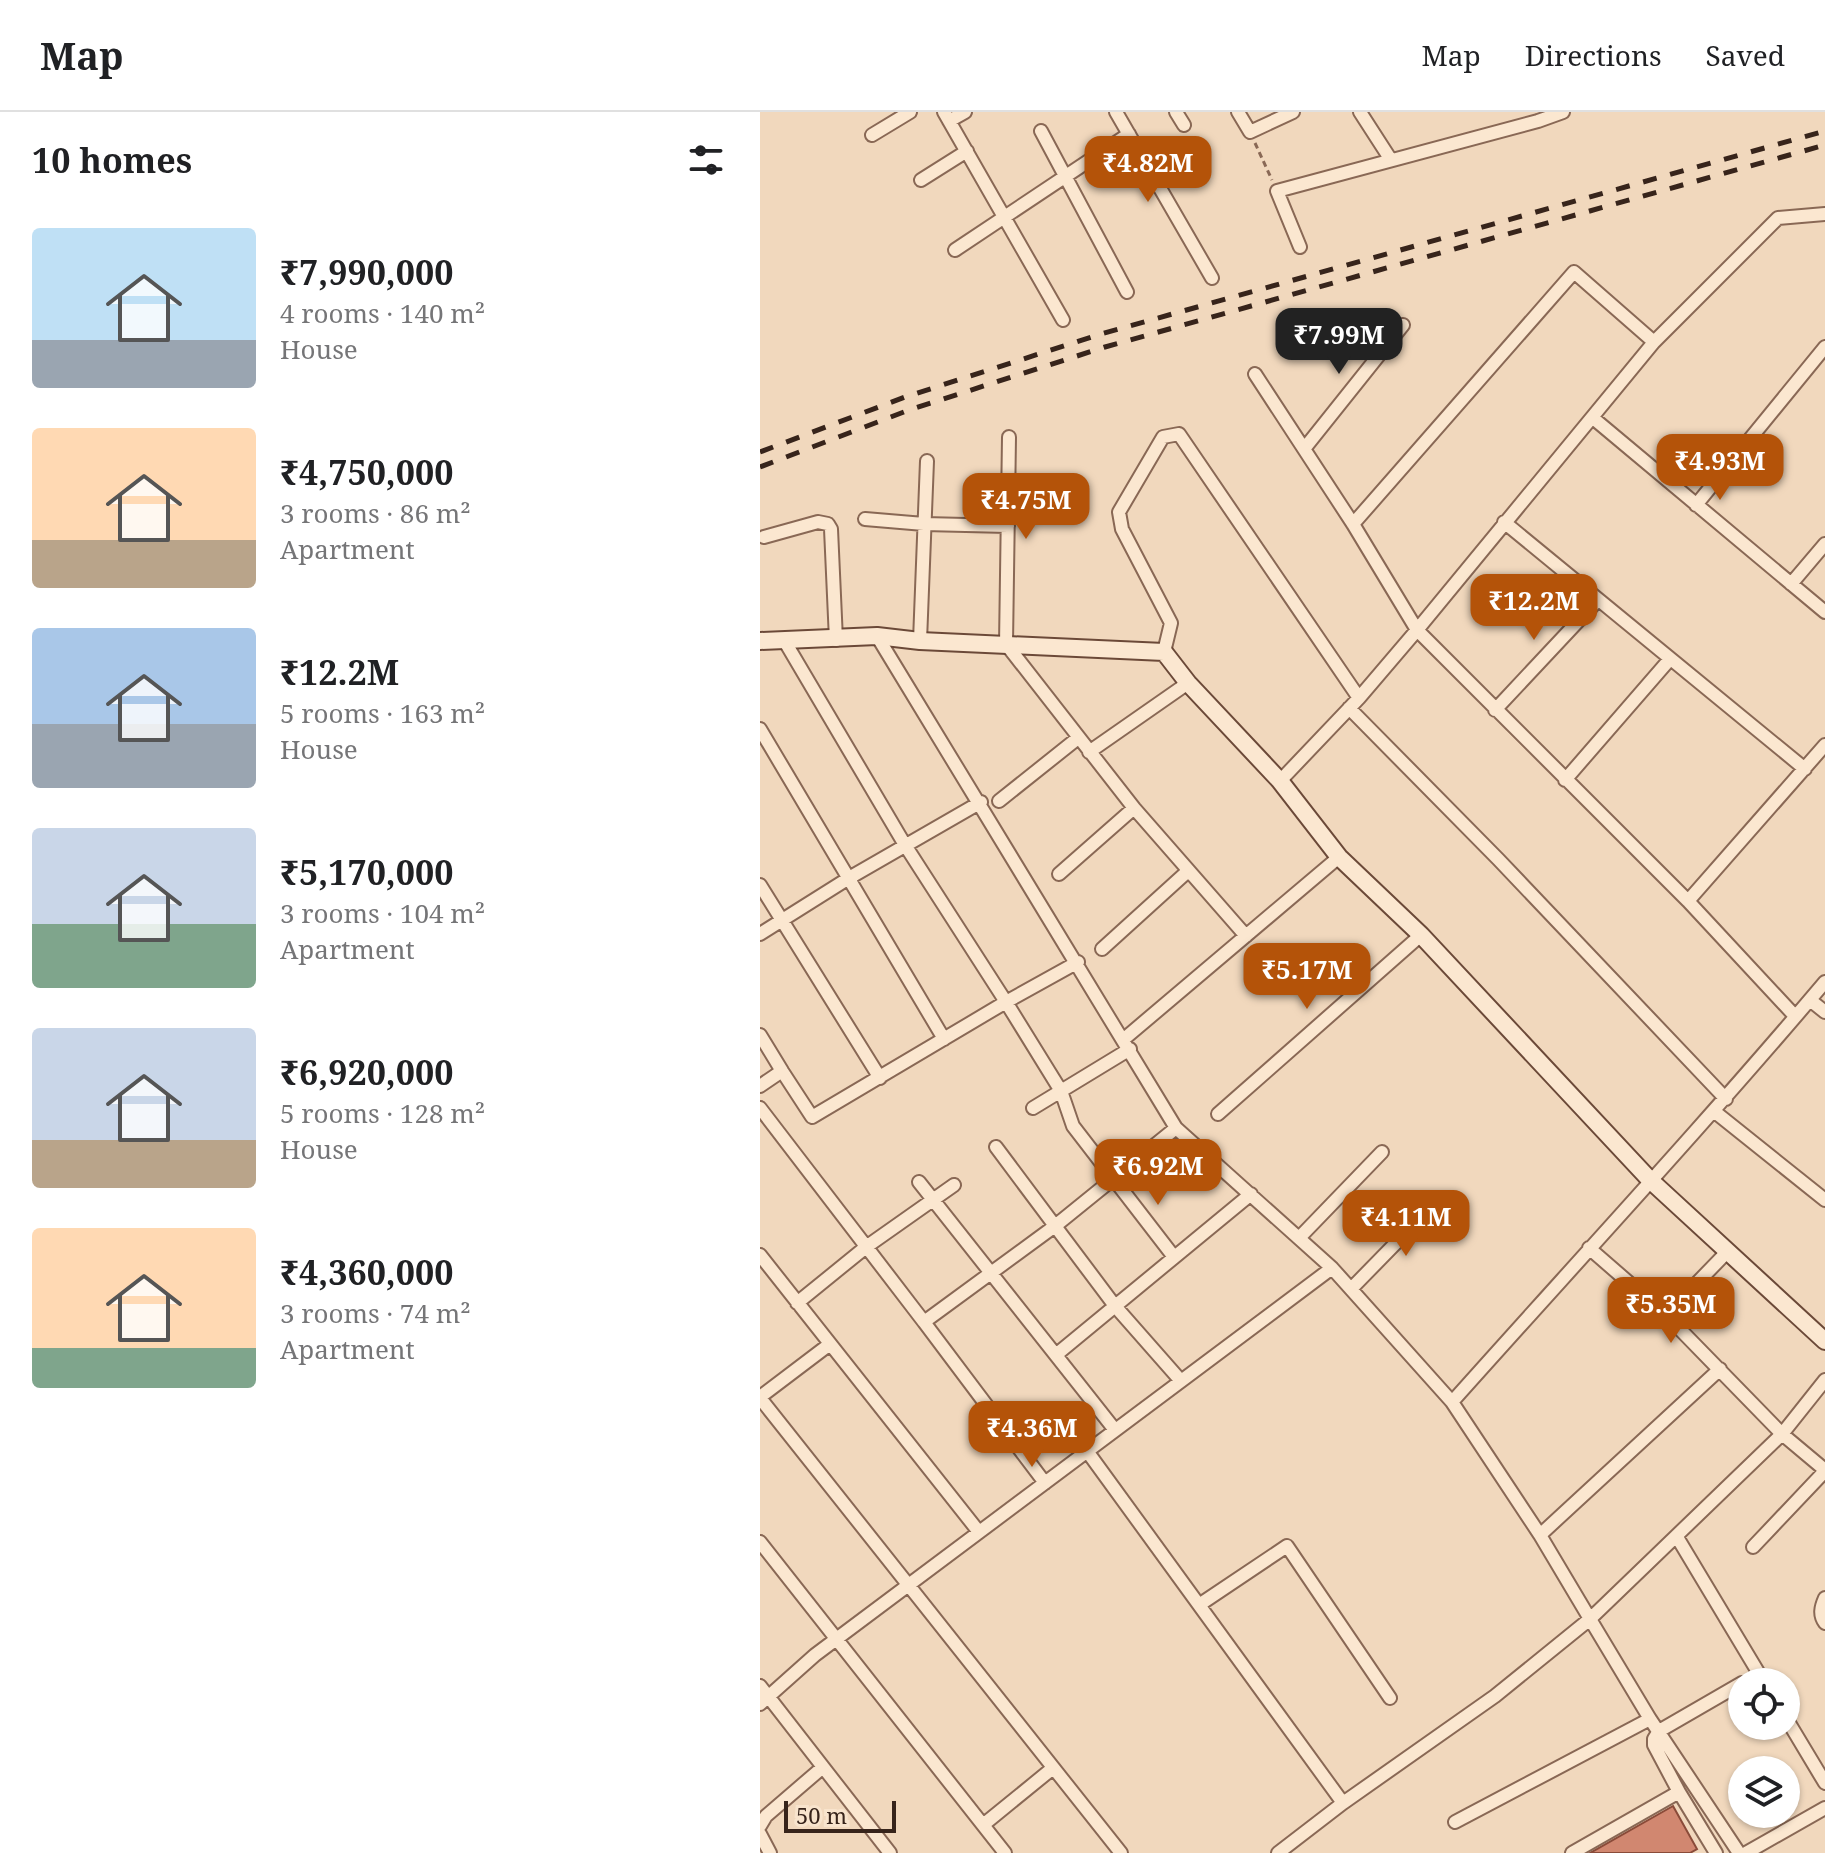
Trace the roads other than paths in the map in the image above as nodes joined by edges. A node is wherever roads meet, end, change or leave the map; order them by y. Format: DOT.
graph roads {
  1 [pos="910,112"];
  2 [pos="965,112"];
  3 [pos="1116,112"];
  4 [pos="1176,112"];
  5 [pos="1238,112"];
  6 [pos="1293,112"];
  7 [pos="1360,112"];
  8 [pos="1563,112"];
  9 [pos="946,116"];
  10 [pos="1535,117"];
  11 [pos="1184,125"];
  12 [pos="1041,131"];
  13 [pos="1129,134"];
  14 [pos="872,135"];
  15 [pos="967,151"];
  16 [pos="1391,160"];
  17 [pos="1066,176"];
  18 [pos="921,180"];
  19 [pos="1825,214"];
  20 [pos="1005,217"];
  21 [pos="1300,247"];
  22 [pos="955,250"];
  23 [pos="1212,278"];
  24 [pos="1127,292"];
  25 [pos="1063,320"];
  26 [pos="1403,325"];
  27 [pos="1654,342"];
  28 [pos="1825,347"];
  29 [pos="1255,374"];
  30 [pos="1593,418"];
  31 [pos="1009,437"];
  32 [pos="1304,449"];
  33 [pos="927,461"];
  34 [pos="1696,505"];
  35 [pos="865,519"];
  36 [pos="1504,522"];
  37 [pos="924,524"];
  38 [pos="1353,524"];
  39 [pos="1008,526"];
  40 [pos="764,537"];
  41 [pos="1825,544"];
  42 [pos="1791,584"];
  43 [pos="1598,600"];
  44 [pos="1825,612"];
  45 [pos="1417,630"];
  46 [pos="877,636"];
  47 [pos="784,640"];
  48 [pos="836,640"];
  49 [pos="760,641"];
  50 [pos="920,641"];
  51 [pos="1006,644"];
  52 [pos="1164,652"];
  53 [pos="1670,659"];
  54 [pos="1188,683"];
  55 [pos="1359,698"];
  56 [pos="1349,708"];
  57 [pos="1495,710"];
  58 [pos="760,729"];
  59 [pos="1078,738"];
  60 [pos="1825,745"];
  61 [pos="1089,752"];
  62 [pos="1805,769"];
  63 [pos="1565,780"];
  64 [pos="1280,781"];
  65 [pos="999,801"];
  66 [pos="981,802"];
  67 [pos="1134,808"];
  68 [pos="905,845"];
  69 [pos="1339,857"];
  70 [pos="1188,871"];
  71 [pos="1059,874"];
  72 [pos="849,878"];
  73 [pos="760,885"];
  74 [pos="1688,901"];
  75 [pos="783,920"];
  76 [pos="760,934"];
  77 [pos="1421,935"];
  78 [pos="1246,936"];
  79 [pos="1102,949"];
  80 [pos="1078,962"];
  81 [pos="1825,982"];
  82 [pos="1810,1000"];
  83 [pos="1006,1002"];
  84 [pos="1825,1012"];
  85 [pos="1794,1015"];
  86 [pos="760,1035"];
  87 [pos="944,1039"];
  88 [pos="1127,1044"];
  89 [pos="782,1071"];
  90 [pos="880,1078"];
  91 [pos="760,1086"];
  92 [pos="1061,1091"];
  93 [pos="1726,1099"];
  94 [pos="760,1108"];
  95 [pos="1033,1108"];
  96 [pos="1715,1112"];
  97 [pos="1218,1114"];
  98 [pos="1176,1128"];
  99 [pos="996,1147"];
  100 [pos="1382,1152"];
  101 [pos="1113,1179"];
  102 [pos="1650,1180"];
  103 [pos="919,1182"];
  104 [pos="954,1185"];
  105 [pos="1251,1194"];
  106 [pos="933,1200"];
  107 [pos="1825,1200"];
  108 [pos="1436,1202"];
  109 [pos="1055,1226"];
  110 [pos="1299,1238"];
  111 [pos="866,1247"];
  112 [pos="1589,1248"];
  113 [pos="1727,1252"];
  114 [pos="760,1255"];
  115 [pos="1174,1257"];
  116 [pos="1332,1268"];
  117 [pos="989,1273"];
  118 [pos="1351,1289"];
  119 [pos="797,1303"];
  120 [pos="1115,1306"];
  121 [pos="1666,1315"];
  122 [pos="924,1322"];
  123 [pos="1825,1341"];
  124 [pos="830,1344"];
  125 [pos="1057,1354"];
  126 [pos="1720,1369"];
  127 [pos="1825,1380"];
  128 [pos="1181,1381"];
  129 [pos="760,1398"];
  130 [pos="1452,1402"];
  131 [pos="1115,1430"];
  132 [pos="1782,1434"];
  133 [pos="1087,1451"];
  134 [pos="1825,1471"];
  135 [pos="1045,1483"];
  136 [pos="979,1532"];
  137 [pos="1540,1535"];
  138 [pos="1677,1537"];
  139 [pos="760,1542"];
  140 [pos="1753,1547"];
  141 [pos="907,1586"];
  142 [pos="1825,1598"];
  143 [pos="1199,1605"];
  144 [pos="1590,1619"];
  145 [pos="1825,1623"];
  146 [pos="837,1638"];
  147 [pos="1757,1668"];
  148 [pos="1728,1691"];
  149 [pos="763,1696"];
  150 [pos="1390,1698"];
  151 [pos="1650,1719"];
  152 [pos="1659,1731"];
  153 [pos="1799,1740"];
  154 [pos="823,1767"];
  155 [pos="1053,1768"];
  156 [pos="1825,1783"];
  157 [pos="1679,1792"];
  158 [pos="1343,1803"];
  159 [pos="1825,1808"];
  160 [pos="1455,1822"];
  161 [pos="983,1825"];
  162 [pos="760,1826"];
  163 [pos="760,1834"];
  164 [pos="1285,1851"];
  165 [pos="770,1853"];
  166 [pos="890,1853"];
  167 [pos="1005,1853"];
  168 [pos="1121,1853"];
  169 [pos="1572,1853"];
  170 [pos="1716,1853"];
  171 [pos="1739,1853"];
  172 [pos="1746,1853"];
  1 -- 14 [label="street"];
  2 -- 9 [label="street"];
  3 -- 13 [label="street"];
  4 -- 11 [label="street"];
  5 -- 6 [label="street"];
  7 -- 16 [label="street"];
  8 -- 10 [label="street"];
  9 -- 15 [label="street"];
  10 -- 16 [label="street"];
  12 -- 17 [label="street"];
  13 -- 17 [label="street"];
  13 -- 23 [label="street"];
  15 -- 18 [label="street"];
  15 -- 20 [label="street"];
  16 -- 21 [label="street"];
  17 -- 20 [label="street"];
  17 -- 24 [label="street"];
  19 -- 27 [label="street"];
  20 -- 22 [label="street"];
  20 -- 25 [label="street"];
  26 -- 32 [label="street"];
  27 -- 30 [label="street"];
  27 -- 38 [label="street"];
  28 -- 34 [label="street"];
  29 -- 32 [label="street"];
  30 -- 34 [label="street"];
  30 -- 36 [label="street"];
  31 -- 39 [label="street"];
  32 -- 38 [label="street"];
  33 -- 37 [label="street"];
  34 -- 42 [label="street"];
  35 -- 37 [label="street"];
  36 -- 43 [label="street"];
  36 -- 45 [label="street"];
  37 -- 39 [label="street"];
  37 -- 50 [label="street"];
  38 -- 45 [label="street"];
  39 -- 51 [label="street"];
  40 -- 48 [label="street"];
  41 -- 42 [label="street"];
  42 -- 44 [label="street"];
  43 -- 53 [label="street"];
  43 -- 57 [label="street"];
  45 -- 55 [label="street"];
  45 -- 57 [label="street"];
  46 -- 48 [label="street"];
  46 -- 50 [label="street"];
  46 -- 66 [label="street"];
  47 -- 48 [label="street"];
  47 -- 49 [label="street"];
  47 -- 68 [label="street"];
  50 -- 51 [label="street"];
  51 -- 52 [label="street"];
  51 -- 59 [label="street"];
  52 -- 54 [label="street"];
  52 -- 55 [label="street"];
  53 -- 62 [label="street"];
  53 -- 63 [label="street"];
  54 -- 61 [label="street"];
  54 -- 64 [label="street"];
  55 -- 56 [label="street"];
  56 -- 64 [label="street"];
  56 -- 93 [label="street"];
  57 -- 63 [label="street"];
  58 -- 72 [label="street"];
  59 -- 61 [label="street"];
  59 -- 65 [label="street"];
  60 -- 62 [label="street"];
  61 -- 67 [label="street"];
  62 -- 74 [label="street"];
  63 -- 74 [label="street"];
  64 -- 69 [label="street"];
  66 -- 68 [label="street"];
  66 -- 80 [label="street"];
  67 -- 70 [label="street"];
  67 -- 71 [label="street"];
  68 -- 72 [label="street"];
  68 -- 83 [label="street"];
  69 -- 77 [label="street"];
  69 -- 78 [label="street"];
  70 -- 78 [label="street"];
  70 -- 79 [label="street"];
  72 -- 75 [label="street"];
  72 -- 87 [label="street"];
  73 -- 75 [label="street"];
  74 -- 85 [label="street"];
  75 -- 76 [label="street"];
  75 -- 90 [label="street"];
  77 -- 97 [label="street"];
  77 -- 102 [label="street"];
  78 -- 88 [label="street"];
  80 -- 83 [label="street"];
  80 -- 88 [label="street"];
  81 -- 82 [label="street"];
  82 -- 84 [label="street"];
  82 -- 85 [label="street"];
  83 -- 87 [label="street"];
  83 -- 92 [label="street"];
  85 -- 93 [label="street"];
  86 -- 89 [label="street"];
  87 -- 90 [label="street"];
  88 -- 92 [label="street"];
  88 -- 98 [label="street"];
  89 -- 90 [label="street"];
  89 -- 91 [label="street"];
  92 -- 95 [label="street"];
  92 -- 101 [label="street"];
  93 -- 96 [label="street"];
  94 -- 111 [label="street"];
  96 -- 102 [label="street"];
  96 -- 107 [label="street"];
  98 -- 101 [label="street"];
  98 -- 105 [label="street"];
  99 -- 109 [label="street"];
  100 -- 110 [label="street"];
  101 -- 109 [label="street"];
  101 -- 115 [label="street"];
  102 -- 112 [label="street"];
  102 -- 113 [label="street"];
  103 -- 106 [label="street"];
  104 -- 106 [label="street"];
  105 -- 110 [label="street"];
  105 -- 115 [label="street"];
  106 -- 111 [label="street"];
  106 -- 117 [label="street"];
  108 -- 118 [label="street"];
  109 -- 117 [label="street"];
  109 -- 120 [label="street"];
  110 -- 116 [label="street"];
  111 -- 119 [label="street"];
  111 -- 122 [label="street"];
  112 -- 121 [label="street"];
  112 -- 130 [label="street"];
  113 -- 121 [label="street"];
  113 -- 123 [label="street"];
  114 -- 119 [label="street"];
  115 -- 120 [label="street"];
  116 -- 118 [label="street"];
  116 -- 128 [label="street"];
  117 -- 122 [label="street"];
  117 -- 125 [label="street"];
  118 -- 130 [label="street"];
  119 -- 124 [label="street"];
  120 -- 125 [label="street"];
  120 -- 128 [label="street"];
  121 -- 126 [label="street"];
  122 -- 135 [label="street"];
  124 -- 129 [label="street"];
  124 -- 136 [label="street"];
  125 -- 131 [label="street"];
  126 -- 132 [label="street"];
  126 -- 137 [label="street"];
  127 -- 132 [label="street"];
  128 -- 131 [label="street"];
  129 -- 141 [label="street"];
  130 -- 137 [label="street"];
  131 -- 133 [label="street"];
  132 -- 134 [label="street"];
  132 -- 138 [label="street"];
  133 -- 135 [label="street"];
  133 -- 143 [label="street"];
  134 -- 140 [label="street"];
  135 -- 136 [label="street"];
  136 -- 141 [label="street"];
  137 -- 144 [label="street"];
  138 -- 144 [label="street"];
  138 -- 147 [label="street"];
  139 -- 146 [label="street"];
  141 -- 146 [label="street"];
  141 -- 155 [label="street"];
  142 -- 145 [label="street"];
  143 -- 150 [label="street"];
  143 -- 158 [label="street"];
  144 -- 151 [label="street"];
  144 -- 158 [label="street"];
  146 -- 149 [label="street"];
  146 -- 161 [label="street"];
  148 -- 152 [label="street"];
  149 -- 154 [label="street"];
  151 -- 152 [label="street"];
  151 -- 160 [label="street"];
  152 -- 157 [label="street"];
  152 -- 171 [label="street"];
  153 -- 156 [label="street"];
  154 -- 162 [label="street"];
  154 -- 166 [label="street"];
  155 -- 161 [label="street"];
  155 -- 168 [label="street"];
  157 -- 169 [label="street"];
  157 -- 170 [label="street"];
  158 -- 164 [label="street"];
  159 -- 172 [label="street"];
  161 -- 167 [label="street"];
  163 -- 165 [label="street"];
}
